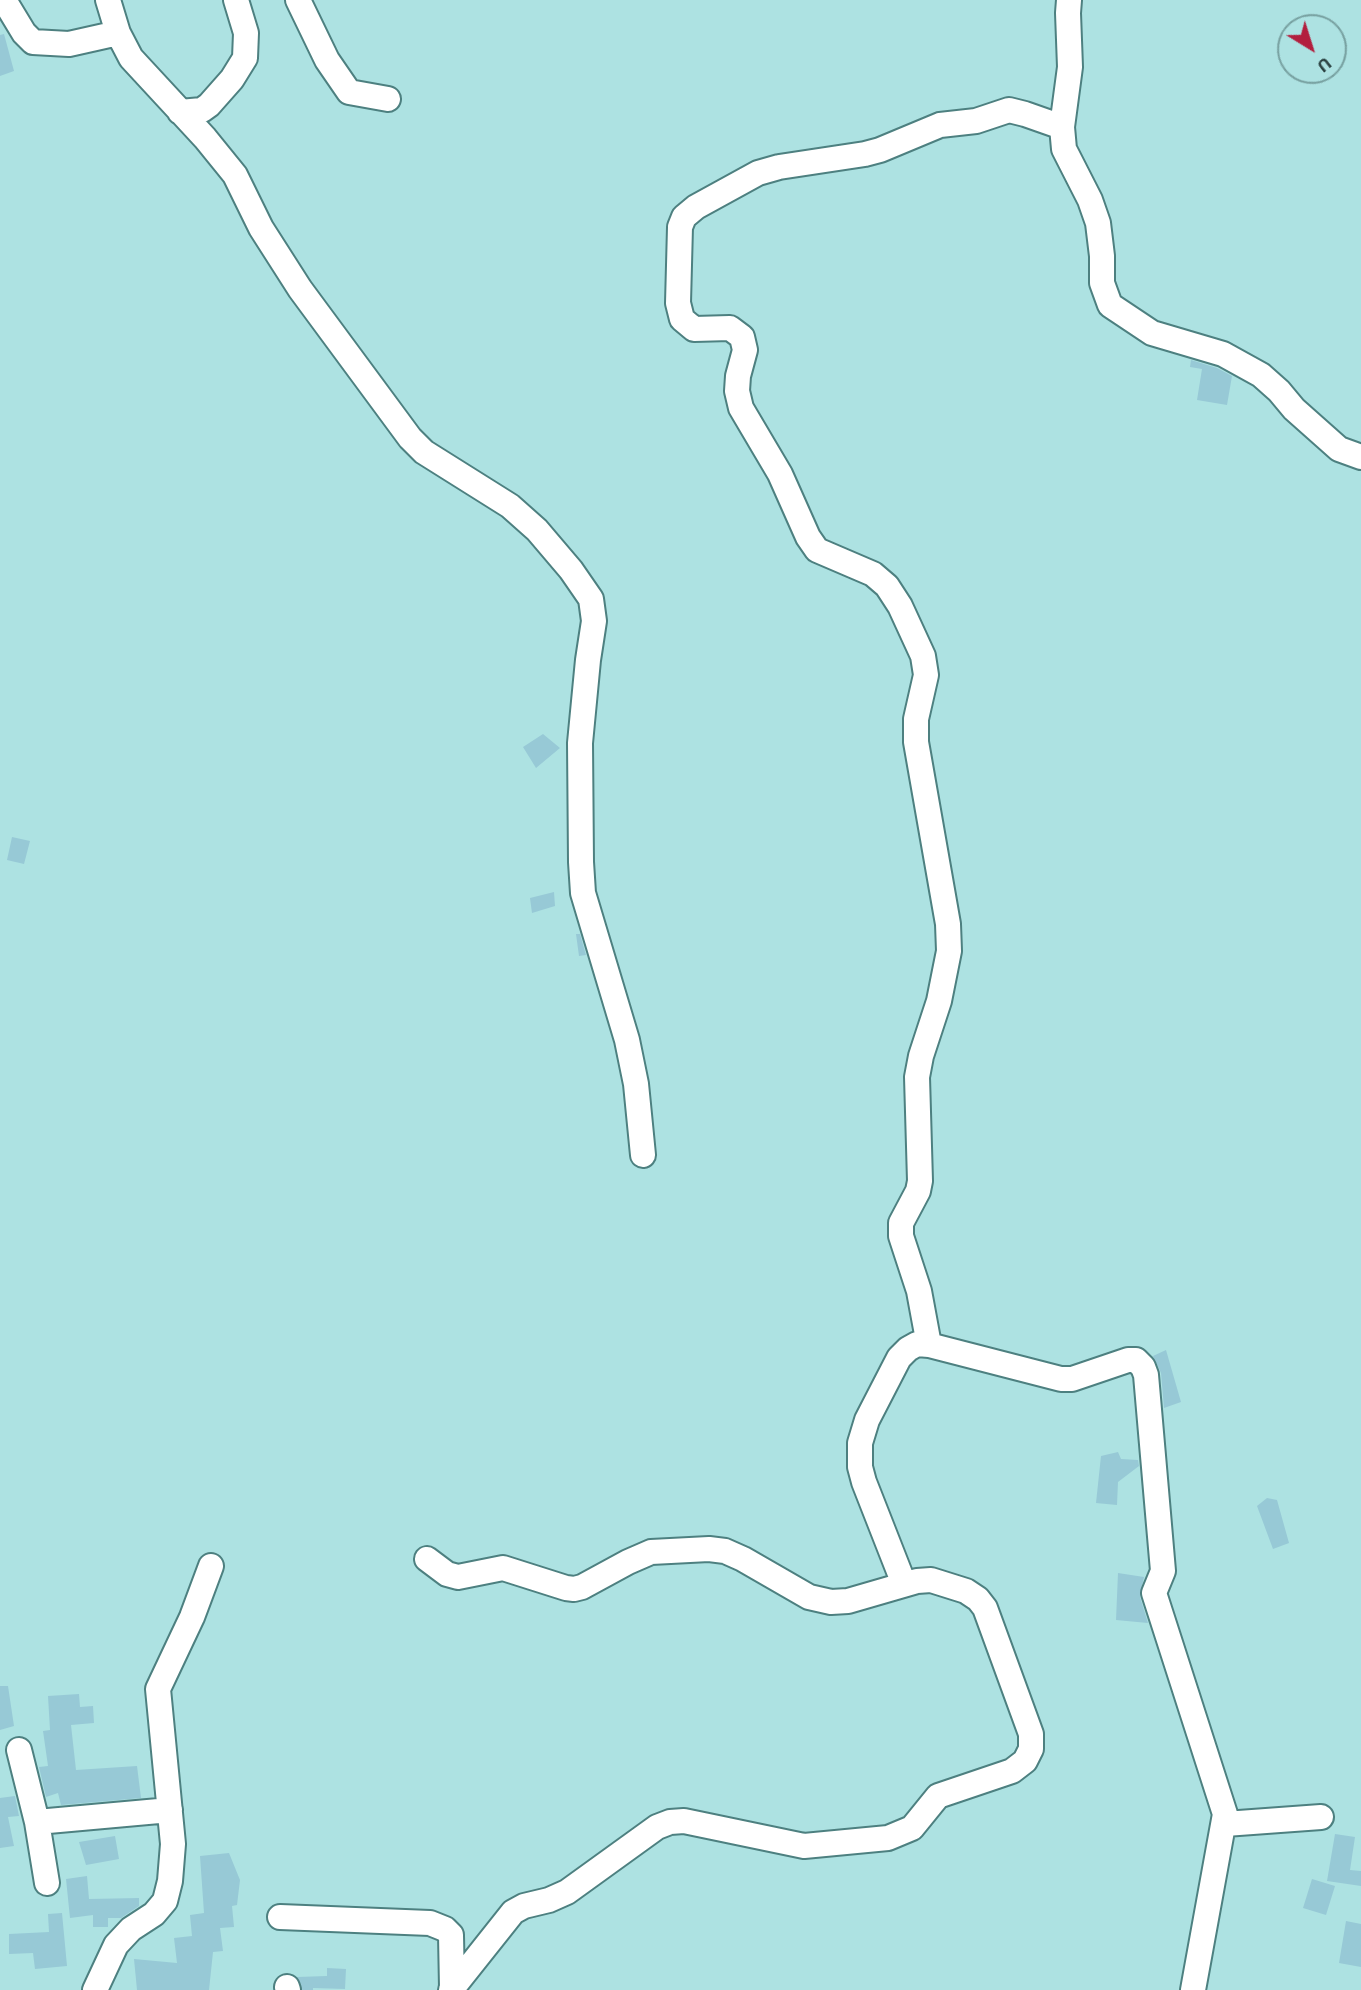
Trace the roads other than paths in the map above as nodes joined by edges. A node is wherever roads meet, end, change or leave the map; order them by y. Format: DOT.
graph roads {
  1 [pos="4,0"];
  2 [pos="108,0"];
  3 [pos="236,0"];
  4 [pos="298,0"];
  5 [pos="1069,0"];
  6 [pos="118,33"];
  7 [pos="388,99"];
  8 [pos="180,112"];
  9 [pos="1062,127"];
  10 [pos="1361,457"];
  11 [pos="643,1155"];
  12 [pos="929,1345"];
  13 [pos="427,1559"];
  14 [pos="211,1566"];
  15 [pos="904,1584"];
  16 [pos="19,1751"];
  17 [pos="170,1810"];
  18 [pos="1321,1817"];
  19 [pos="37,1822"];
  20 [pos="1225,1824"];
  21 [pos="47,1883"];
  22 [pos="280,1917"];
  23 [pos="451,1989"];
  24 [pos="95,1990"];
  25 [pos="1193,1990"];
  1 -- 6 [label="street"];
  2 -- 6 [label="street"];
  3 -- 8 [label="street"];
  4 -- 7 [label="street"];
  5 -- 9 [label="street"];
  6 -- 8 [label="street"];
  8 -- 11 [label="street"];
  9 -- 10 [label="street"];
  9 -- 12 [label="street"];
  12 -- 15 [label="street"];
  12 -- 20 [label="street"];
  13 -- 15 [label="street"];
  14 -- 17 [label="street"];
  15 -- 23 [label="street"];
  16 -- 19 [label="street"];
  17 -- 19 [label="street"];
  17 -- 24 [label="street"];
  18 -- 20 [label="street"];
  19 -- 21 [label="street"];
  20 -- 25 [label="street"];
  22 -- 23 [label="street"];
}
